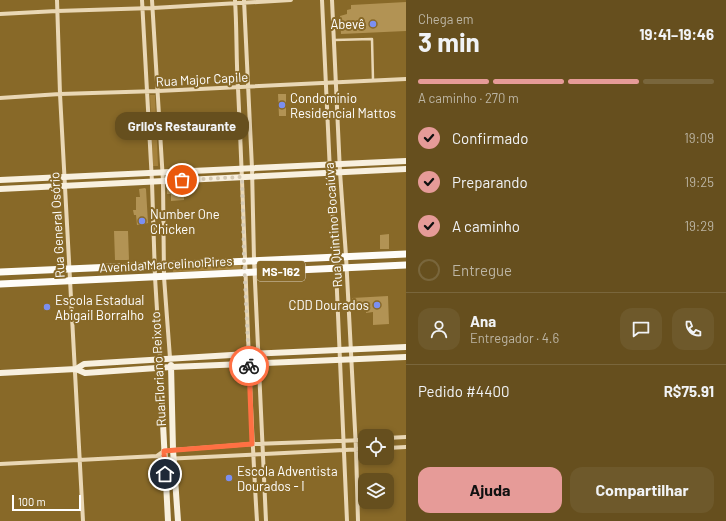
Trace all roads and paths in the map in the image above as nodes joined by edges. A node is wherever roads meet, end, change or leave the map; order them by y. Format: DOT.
graph roads {
  1 [pos="57,0"];
  2 [pos="142,0"];
  3 [pos="152,0"];
  4 [pos="291,0"];
  5 [pos="322,0"];
  6 [pos="332,0"];
  7 [pos="235,2"];
  8 [pos="244,2"];
  9 [pos="153,8"];
  10 [pos="142,9"];
  11 [pos="57,11"];
  12 [pos="0,14"];
  13 [pos="333,40"];
  14 [pos="406,78"];
  15 [pos="373,80"];
  16 [pos="335,81"];
  17 [pos="326,82"];
  18 [pos="238,86"];
  19 [pos="248,86"];
  20 [pos="158,91"];
  21 [pos="147,92"];
  22 [pos="60,94"];
  23 [pos="0,98"];
  24 [pos="406,161"];
  25 [pos="330,164"];
  26 [pos="339,164"];
  27 [pos="252,168"];
  28 [pos="242,169"];
  29 [pos="406,169"];
  30 [pos="330,172"];
  31 [pos="340,172"];
  32 [pos="162,173"];
  33 [pos="152,174"];
  34 [pos="65,177"];
  35 [pos="242,177"];
  36 [pos="251,177"];
  37 [pos="0,180"];
  38 [pos="163,181"];
  39 [pos="152,182"];
  40 [pos="66,186"];
  41 [pos="0,189"];
  42 [pos="406,254"];
  43 [pos="346,256"];
  44 [pos="336,257"];
  45 [pos="244,260"];
  46 [pos="254,260"];
  47 [pos="155,264"];
  48 [pos="164,264"];
  49 [pos="406,265"];
  50 [pos="69,269"];
  51 [pos="336,269"];
  52 [pos="347,269"];
  53 [pos="0,272"];
  54 [pos="255,272"];
  55 [pos="245,273"];
  56 [pos="155,277"];
  57 [pos="164,277"];
  58 [pos="70,281"];
  59 [pos="0,284"];
  60 [pos="406,347"];
  61 [pos="350,349"];
  62 [pos="340,350"];
  63 [pos="248,354"];
  64 [pos="259,354"];
  65 [pos="406,357"];
  66 [pos="170,358"];
  67 [pos="160,359"];
  68 [pos="340,360"];
  69 [pos="351,360"];
  70 [pos="249,364"];
  71 [pos="259,364"];
  72 [pos="171,367"];
  73 [pos="160,368"];
  74 [pos="76,369"];
  75 [pos="0,373"];
  76 [pos="406,437"];
  77 [pos="394,438"];
  78 [pos="355,440"];
  79 [pos="343,441"];
  80 [pos="252,444"];
  81 [pos="263,444"];
  82 [pos="406,447"];
  83 [pos="394,448"];
  84 [pos="356,449"];
  85 [pos="172,450"];
  86 [pos="344,450"];
  87 [pos="164,451"];
  88 [pos="263,454"];
  89 [pos="253,455"];
  90 [pos="157,456"];
  91 [pos="164,458"];
  92 [pos="173,458"];
  93 [pos="80,460"];
  94 [pos="0,464"];
  95 [pos="83,521"];
  96 [pos="168,521"];
  97 [pos="178,521"];
  98 [pos="257,521"];
  99 [pos="266,521"];
  100 [pos="347,521"];
  101 [pos="358,521"];
  1 -- 11 [label="street, Rua General Osório"];
  2 -- 10 [label="street, Rua Floriano Peixoto"];
  3 -- 9 [label="street, Rua Floriano Peixoto"];
  4 -- 8 [label="street"];
  5 -- 17 [label="street, Rua Quintino Bocaiúva"];
  6 -- 13 [label="street, Rua Quintino Bocaiúva"];
  7 -- 8 [label="street"];
  7 -- 9 [label="street"];
  7 -- 18 [label="street"];
  8 -- 19 [label="street"];
  9 -- 10 [label="street"];
  9 -- 20 [label="street, Rua Floriano Peixoto"];
  10 -- 11 [label="street"];
  10 -- 21 [label="street, Rua Floriano Peixoto"];
  11 -- 12 [label="street"];
  11 -- 22 [label="street, Rua General Osório"];
  13 -- 15 [label="lane"];
  13 -- 16 [label="street, Rua Quintino Bocaiúva"];
  14 -- 15 [label="street, Rua Major Capile"];
  15 -- 16 [label="street, Rua Major Capile"];
  16 -- 17 [label="street, Rua Major Capile"];
  16 -- 26 [label="street, Rua Quintino Bocaiúva"];
  17 -- 19 [label="street, Rua Major Capile"];
  17 -- 25 [label="street, Rua Quintino Bocaiúva"];
  18 -- 19 [label="street, Rua Major Capile"];
  18 -- 20 [label="street, Rua Major Capile"];
  18 -- 28 [label="street"];
  19 -- 27 [label="street"];
  20 -- 21 [label="street, Rua Major Capile"];
  20 -- 32 [label="street, Rua Floriano Peixoto"];
  21 -- 22 [label="street, Rua Major Capile"];
  21 -- 33 [label="street, Rua Floriano Peixoto"];
  22 -- 23 [label="street, Rua Major Capile"];
  22 -- 34 [label="street, Rua General Osório"];
  24 -- 26 [label="main road"];
  25 -- 26 [label="main road"];
  25 -- 27 [label="main road"];
  25 -- 30 [label="street, Rua Quintino Bocaiúva"];
  26 -- 31 [label="street, Rua Quintino Bocaiúva"];
  27 -- 28 [label="main road"];
  27 -- 36 [label="street"];
  28 -- 32 [label="main road"];
  28 -- 35 [label="street"];
  29 -- 31 [label="main road"];
  30 -- 31 [label="main road"];
  30 -- 36 [label="main road"];
  30 -- 44 [label="street, Rua Quintino Bocaiúva"];
  31 -- 43 [label="street, Rua Quintino Bocaiúva"];
  32 -- 33 [label="main road"];
  32 -- 38 [label="street, Rua Floriano Peixoto"];
  33 -- 34 [label="main road"];
  33 -- 39 [label="street, Rua Floriano Peixoto"];
  34 -- 37 [label="main road"];
  34 -- 40 [label="street, Rua General Osório"];
  35 -- 36 [label="main road"];
  35 -- 38 [label="main road"];
  35 -- 45 [label="street"];
  36 -- 46 [label="street"];
  38 -- 39 [label="main road"];
  38 -- 48 [label="street, Rua Floriano Peixoto"];
  39 -- 40 [label="main road"];
  39 -- 47 [label="street, Rua Floriano Peixoto"];
  40 -- 41 [label="main road"];
  40 -- 50 [label="street, Rua General Osório"];
  42 -- 43 [label="main road, Avenida Marcelino Pires / MS-162"];
  43 -- 44 [label="main road, Avenida Marcelino Pires / MS-162"];
  43 -- 52 [label="street, Rua Quintino Bocaiúva"];
  44 -- 46 [label="main road, Avenida Marcelino Pires / MS-162"];
  44 -- 51 [label="street, Rua Quintino Bocaiúva"];
  45 -- 46 [label="main road, Avenida Marcelino Pires / MS-162"];
  45 -- 48 [label="main road, Avenida Marcelino Pires / MS-162"];
  45 -- 55 [label="street"];
  46 -- 54 [label="street"];
  47 -- 48 [label="main road, Avenida Marcelino Pires / MS-162"];
  47 -- 50 [label="main road, Avenida Marcelino Pires / MS-162"];
  47 -- 56 [label="street, Rua Floriano Peixoto"];
  48 -- 57 [label="street, Rua Floriano Peixoto"];
  49 -- 52 [label="main road, Avenida Marcelino Pires / MS-162"];
  50 -- 53 [label="main road, Avenida Marcelino Pires / MS-162"];
  50 -- 58 [label="street, Rua General Osório"];
  51 -- 52 [label="main road, Avenida Marcelino Pires / MS-162"];
  51 -- 54 [label="main road, Avenida Marcelino Pires / MS-162"];
  51 -- 62 [label="street, Rua Quintino Bocaiúva"];
  52 -- 61 [label="street, Rua Quintino Bocaiúva"];
  54 -- 55 [label="main road, Avenida Marcelino Pires / MS-162"];
  54 -- 64 [label="street"];
  55 -- 57 [label="main road, Avenida Marcelino Pires / MS-162"];
  55 -- 63 [label="street"];
  56 -- 57 [label="main road, Avenida Marcelino Pires / MS-162"];
  56 -- 58 [label="main road, Avenida Marcelino Pires / MS-162"];
  56 -- 67 [label="street, Rua Floriano Peixoto"];
  57 -- 66 [label="street, Rua Floriano Peixoto"];
  58 -- 59 [label="main road, Avenida Marcelino Pires / MS-162"];
  58 -- 74 [label="street, Rua General Osório"];
  60 -- 61 [label="main road"];
  61 -- 62 [label="main road"];
  61 -- 69 [label="street, Rua Quintino Bocaiúva"];
  62 -- 64 [label="main road"];
  62 -- 68 [label="street, Rua Quintino Bocaiúva"];
  63 -- 64 [label="main road"];
  63 -- 66 [label="main road"];
  63 -- 70 [label="street"];
  64 -- 71 [label="street"];
  65 -- 69 [label="main road"];
  66 -- 67 [label="main road"];
  66 -- 72 [label="main road, Rua Floriano Peixoto"];
  67 -- 73 [label="main road, Rua Floriano Peixoto"];
  67 -- 74 [label="main road"];
  68 -- 69 [label="main road"];
  68 -- 71 [label="main road"];
  68 -- 79 [label="street, Rua Quintino Bocaiúva"];
  69 -- 78 [label="street, Rua Quintino Bocaiúva"];
  70 -- 71 [label="main road"];
  70 -- 72 [label="main road"];
  70 -- 80 [label="street"];
  71 -- 81 [label="street"];
  72 -- 73 [label="main road"];
  72 -- 85 [label="main road, Rua Floriano Peixoto"];
  73 -- 74 [label="main road"];
  73 -- 87 [label="main road, Rua Floriano Peixoto"];
  74 -- 75 [label="main road"];
  74 -- 93 [label="street, Rua General Osório"];
  76 -- 77 [label="street"];
  78 -- 79 [label="street"];
  78 -- 84 [label="street, Rua Quintino Bocaiúva"];
  79 -- 81 [label="street"];
  79 -- 86 [label="street, Rua Quintino Bocaiúva"];
  80 -- 81 [label="street"];
  80 -- 85 [label="street"];
  80 -- 89 [label="street"];
  81 -- 88 [label="street"];
  82 -- 83 [label="street"];
  84 -- 86 [label="street"];
  84 -- 101 [label="street, Rua Quintino Bocaiúva"];
  85 -- 87 [label="street"];
  85 -- 92 [label="main road, Rua Floriano Peixoto"];
  86 -- 88 [label="street"];
  86 -- 100 [label="street, Rua Quintino Bocaiúva"];
  87 -- 90 [label="street"];
  87 -- 91 [label="main road, Rua Floriano Peixoto"];
  88 -- 89 [label="street"];
  88 -- 99 [label="street"];
  89 -- 92 [label="street"];
  89 -- 98 [label="street"];
  90 -- 91 [label="street"];
  90 -- 93 [label="street"];
  91 -- 92 [label="street"];
  91 -- 96 [label="main road, Rua Floriano Peixoto"];
  92 -- 97 [label="main road, Rua Floriano Peixoto"];
  93 -- 94 [label="street"];
  93 -- 95 [label="street, Rua General Osório"];
}
